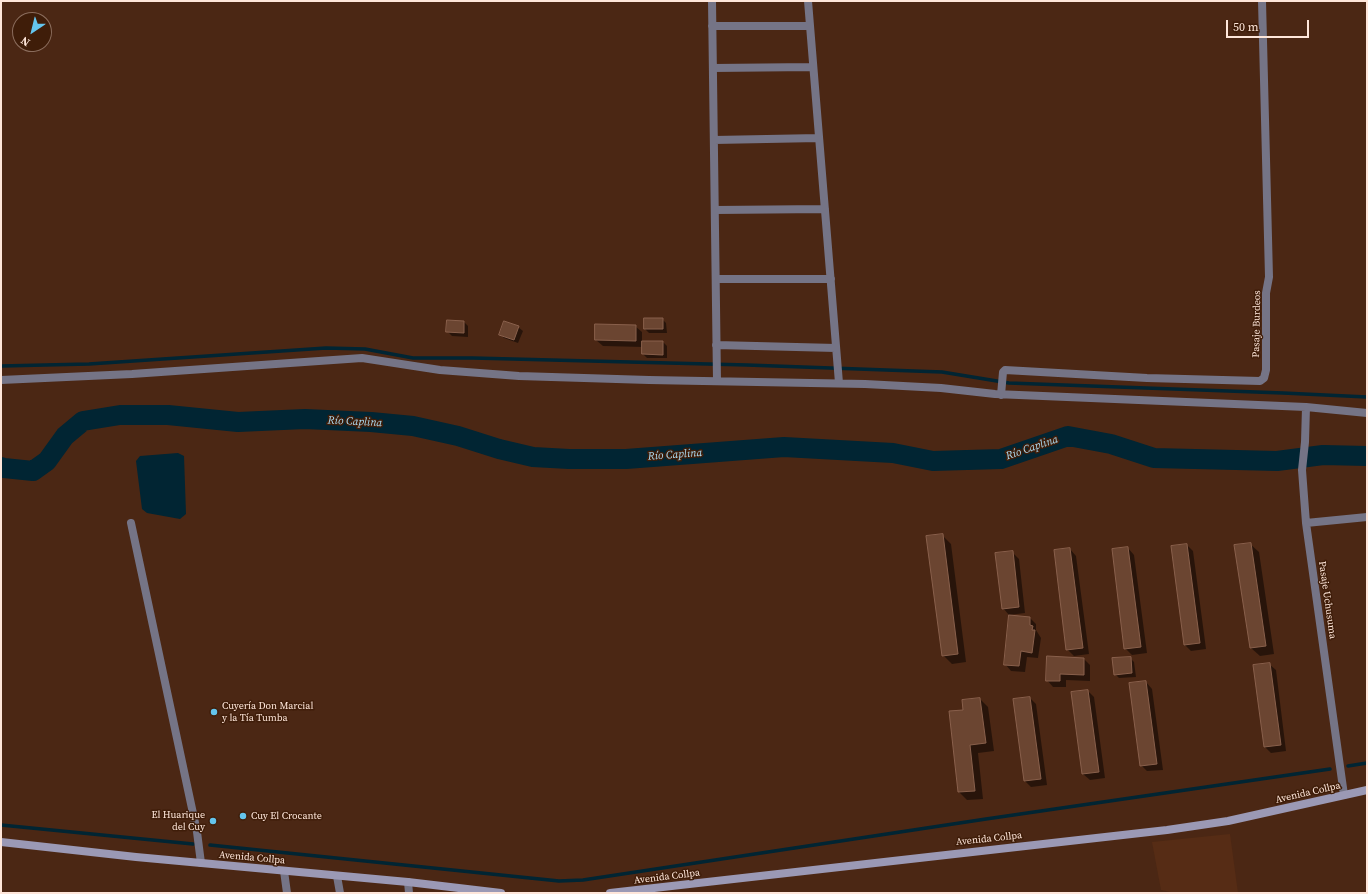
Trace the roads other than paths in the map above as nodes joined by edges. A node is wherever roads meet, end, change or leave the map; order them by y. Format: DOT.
graph roads {
  1 [pos="712,1"];
  2 [pos="808,1"];
  3 [pos="1262,1"];
  4 [pos="712,26"];
  5 [pos="810,26"];
  6 [pos="813,67"];
  7 [pos="713,68"];
  8 [pos="819,138"];
  9 [pos="714,140"];
  10 [pos="825,209"];
  11 [pos="715,210"];
  12 [pos="716,279"];
  13 [pos="830,279"];
  14 [pos="716,345"];
  15 [pos="836,348"];
  16 [pos="1,380"];
  17 [pos="717,381"];
  18 [pos="839,384"];
  19 [pos="1001,390"];
  20 [pos="1306,407"];
  21 [pos="1367,413"];
  22 [pos="1367,517"];
  23 [pos="131,523"];
  24 [pos="1306,523"];
  25 [pos="1367,790"];
  26 [pos="1344,795"];
  27 [pos="1,842"];
  28 [pos="201,863"];
  29 [pos="284,871"];
  30 [pos="337,876"];
  31 [pos="408,882"];
  32 [pos="458,891"];
  33 [pos="288,893"];
  34 [pos="340,893"];
  35 [pos="409,893"];
  36 [pos="501,893"];
  37 [pos="610,893"];
  1 -- 4 [label="street"];
  2 -- 5 [label="street"];
  3 -- 19 [label="street, Pasaje Burdeos"];
  4 -- 5 [label="street"];
  4 -- 7 [label="street"];
  5 -- 6 [label="street"];
  6 -- 7 [label="street"];
  6 -- 8 [label="street"];
  7 -- 9 [label="street"];
  8 -- 9 [label="street"];
  8 -- 10 [label="street"];
  9 -- 11 [label="street"];
  10 -- 11 [label="street"];
  10 -- 13 [label="street"];
  11 -- 12 [label="street"];
  12 -- 13 [label="street"];
  12 -- 14 [label="street"];
  13 -- 15 [label="street"];
  14 -- 15 [label="street"];
  14 -- 17 [label="street"];
  15 -- 18 [label="street"];
  16 -- 17 [label="street"];
  17 -- 18 [label="street"];
  18 -- 19 [label="street"];
  19 -- 20 [label="street"];
  20 -- 21 [label="street"];
  20 -- 24 [label="street, Pasaje Uchusuma"];
  22 -- 24 [label="street"];
  23 -- 28 [label="street"];
  24 -- 26 [label="street, Pasaje Uchusuma"];
  25 -- 26 [label="main road, Avenida Collpa"];
  26 -- 37 [label="main road, Avenida Collpa"];
  27 -- 28 [label="main road, Avenida Collpa"];
  28 -- 29 [label="main road, Avenida Collpa"];
  29 -- 30 [label="main road, Avenida Collpa"];
  29 -- 33 [label="street"];
  30 -- 31 [label="main road, Avenida Collpa"];
  30 -- 34 [label="street"];
  31 -- 32 [label="main road, Avenida Collpa"];
  31 -- 35 [label="street"];
  32 -- 36 [label="main road, Avenida Collpa"];
}
